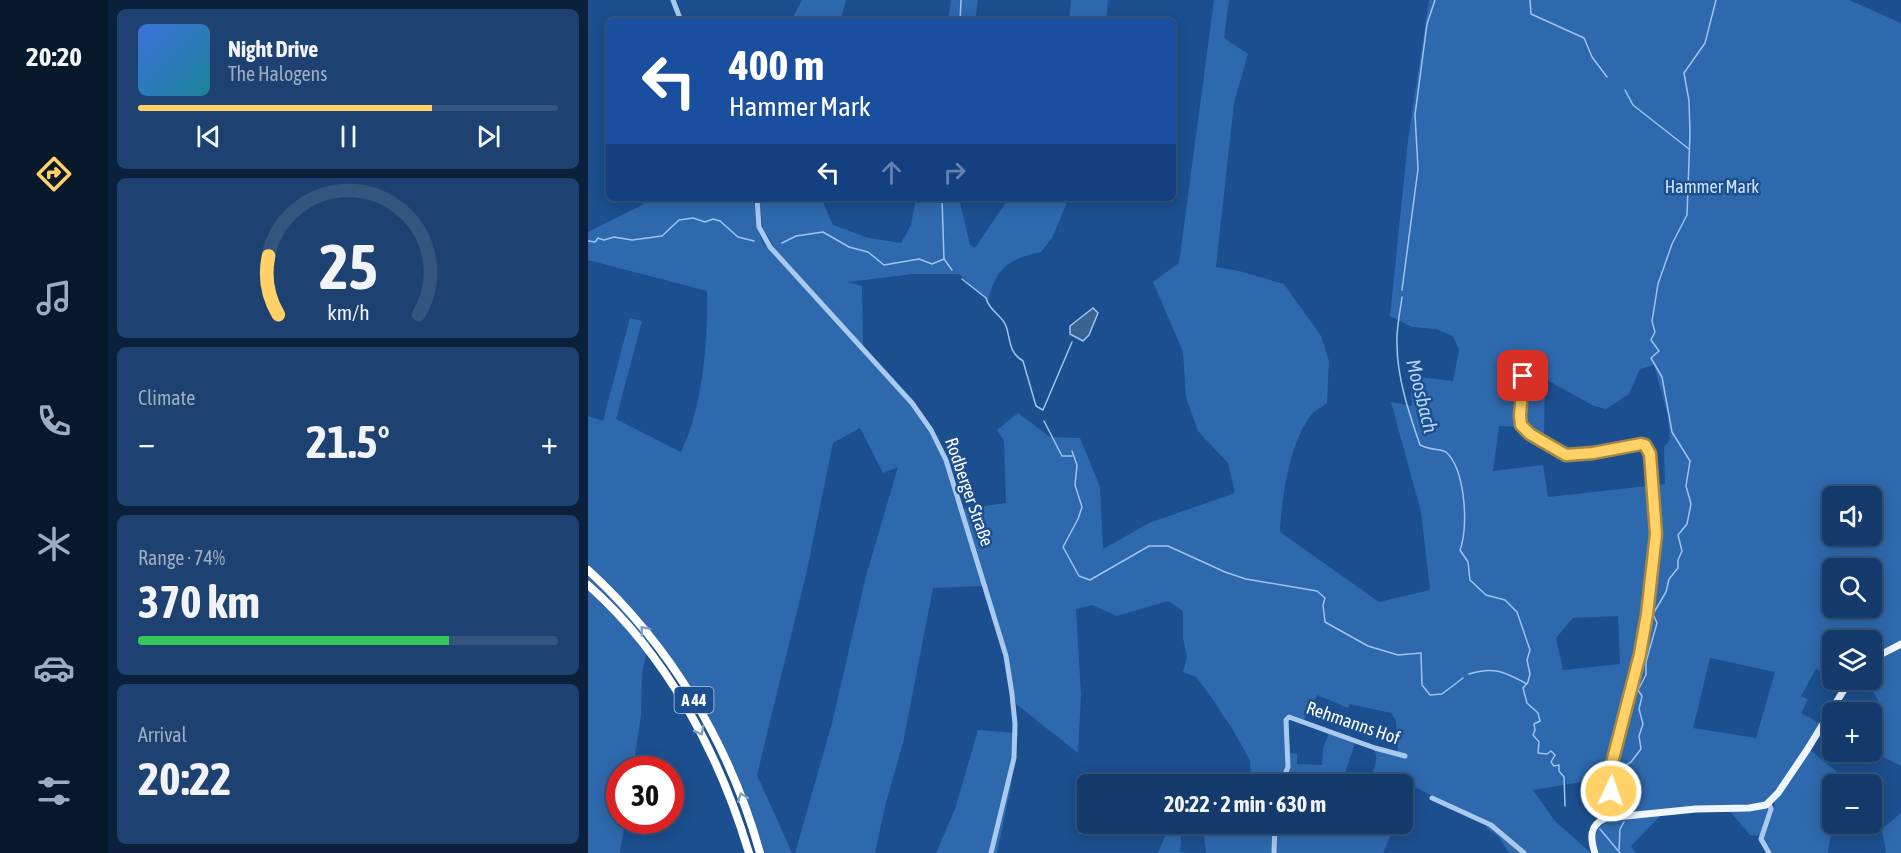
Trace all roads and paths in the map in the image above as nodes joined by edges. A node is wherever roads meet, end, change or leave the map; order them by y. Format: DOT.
graph roads {
  1 [pos="673,0"];
  2 [pos="680,18"];
  3 [pos="757,201"];
  4 [pos="1523,366"];
  5 [pos="588,570"];
  6 [pos="588,585"];
  7 [pos="1901,644"];
  8 [pos="1882,654"];
  9 [pos="1844,690"];
  10 [pos="1405,756"];
  11 [pos="1285,774"];
  12 [pos="1432,798"];
  13 [pos="1769,803"];
  14 [pos="1615,817"];
  15 [pos="1275,834"];
  16 [pos="749,853"];
  17 [pos="760,853"];
  18 [pos="991,853"];
  19 [pos="1274,853"];
  20 [pos="1524,853"];
  21 [pos="1595,853"];
  22 [pos="1769,853"];
  1 -- 2 [label="street"];
  3 -- 18 [label="street, Rodberger Straße"];
  4 -- 14 [label="street"];
  17 -- 5 [label="highway, A 44, one-way"];
  6 -- 16 [label="highway, A 44, one-way"];
  7 -- 8 [label="main road"];
  9 -- 13 [label="main road"];
  10 -- 11 [label="street, Rehmanns Hof"];
  12 -- 20 [label="street"];
  13 -- 14 [label="main road"];
  13 -- 22 [label="street"];
  14 -- 21 [label="main road"];
  15 -- 19 [label="street"];
}
